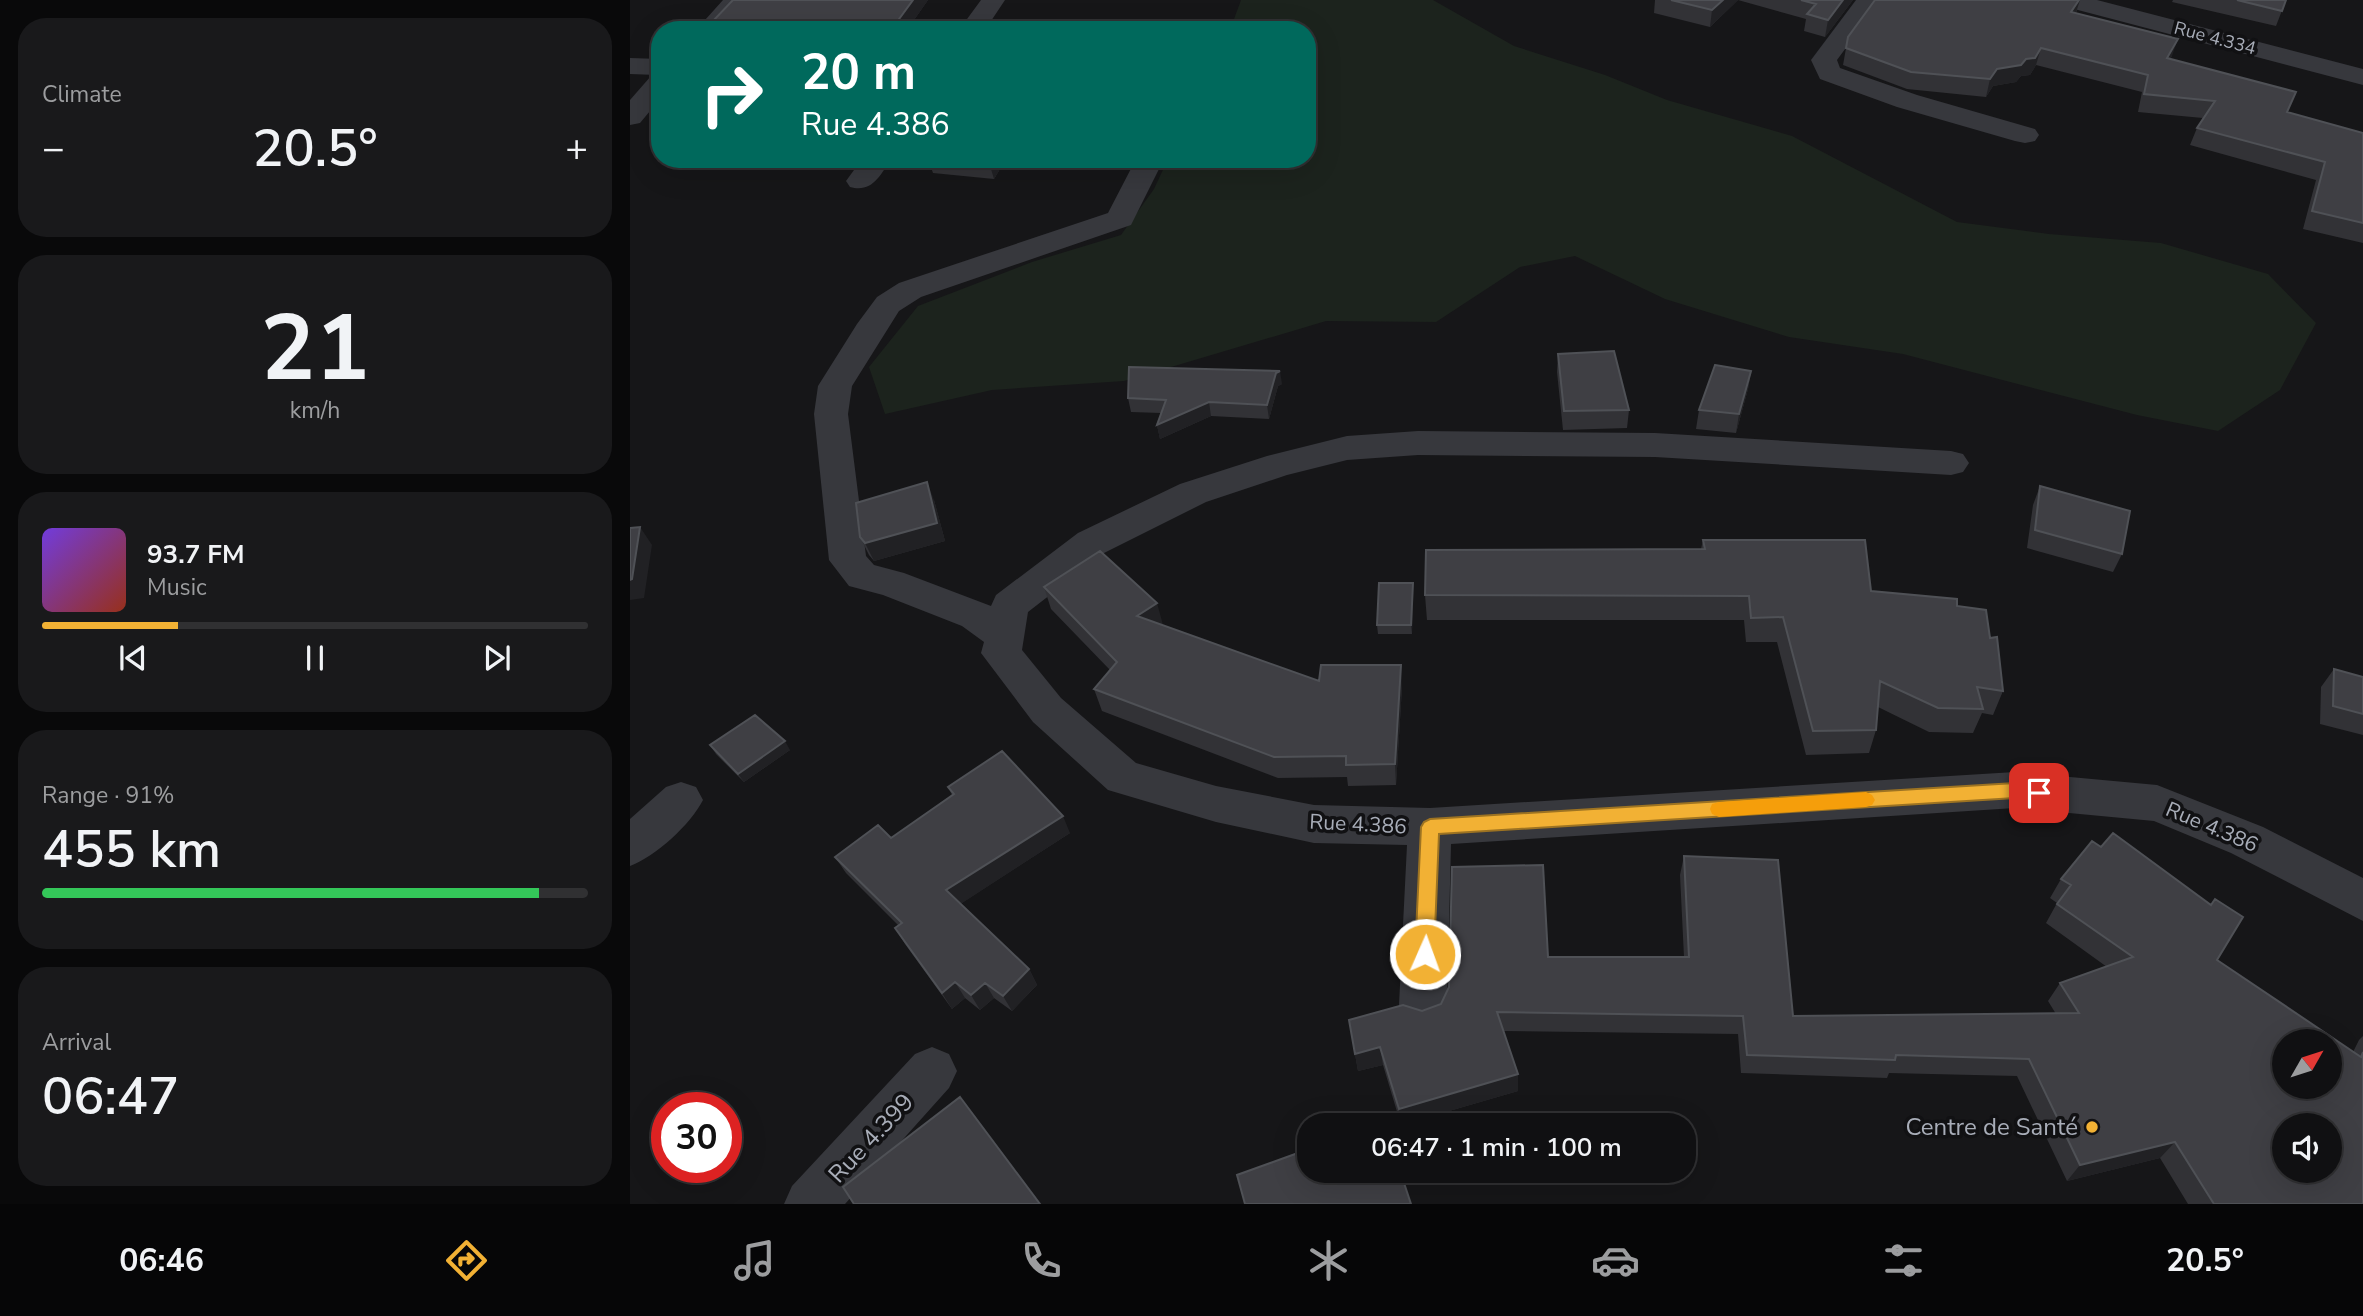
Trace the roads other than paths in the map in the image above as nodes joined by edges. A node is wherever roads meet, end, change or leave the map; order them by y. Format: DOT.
graph roads {
  1 [pos="737,0"];
  2 [pos="993,0"];
  3 [pos="1870,0"];
  4 [pos="2068,0"];
  5 [pos="717,21"];
  6 [pos="978,21"];
  7 [pos="630,66"];
  8 [pos="651,67"];
  9 [pos="2363,76"];
  10 [pos="651,92"];
  11 [pos="630,117"];
  12 [pos="2025,135"];
  13 [pos="1145,168"];
  14 [pos="1951,463"];
  15 [pos="1004,636"];
  16 [pos="681,800"];
  17 [pos="1430,827"];
  18 [pos="630,848"];
  19 [pos="2363,901"];
  20 [pos="1423,1005"];
  21 [pos="932,1071"];
  22 [pos="810,1204"];
  1 -- 5 [label="street"];
  2 -- 6 [label="street"];
  3 -- 12 [label="street"];
  4 -- 9 [label="street, Rue 4.334"];
  7 -- 8 [label="street"];
  10 -- 11 [label="street"];
  13 -- 15 [label="street"];
  14 -- 15 [label="street"];
  15 -- 17 [label="street, Rue 4.386"];
  16 -- 18 [label="street"];
  17 -- 19 [label="street, Rue 4.386"];
  17 -- 20 [label="street"];
  21 -- 22 [label="street, Rue 4.399"];
}
